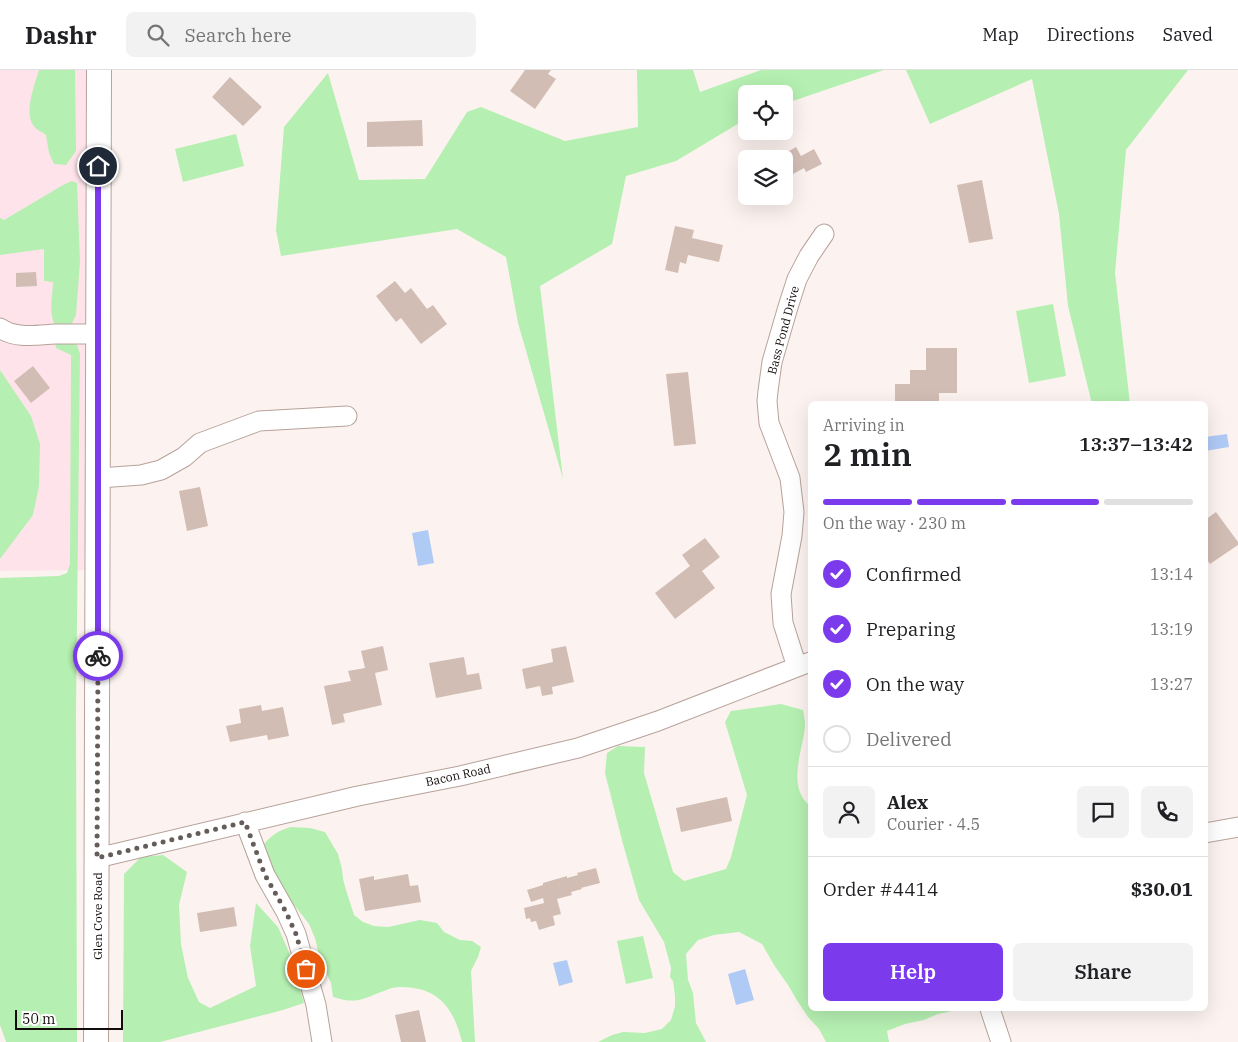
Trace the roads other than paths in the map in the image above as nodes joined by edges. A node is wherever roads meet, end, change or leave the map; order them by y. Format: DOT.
graph roads {
  1 [pos="99,70"];
  2 [pos="824,234"];
  3 [pos="0,328"];
  4 [pos="99,334"];
  5 [pos="347,416"];
  6 [pos="99,478"];
  7 [pos="804,664"];
  8 [pos="245,822"];
  9 [pos="1238,828"];
  10 [pos="1208,833"];
  11 [pos="97,858"];
  12 [pos="991,1011"];
  13 [pos="96,1042"];
  14 [pos="322,1042"];
  15 [pos="1002,1042"];
  1 -- 4 [label="main road, Glen Cove Road"];
  2 -- 7 [label="street, Bass Pond Drive"];
  3 -- 4 [label="street"];
  4 -- 6 [label="main road, Glen Cove Road"];
  5 -- 6 [label="street"];
  6 -- 11 [label="main road, Glen Cove Road"];
  7 -- 8 [label="street, Bacon Road"];
  8 -- 11 [label="street, Bacon Road"];
  8 -- 14 [label="street"];
  9 -- 10 [label="street"];
  11 -- 13 [label="main road, Glen Cove Road"];
  12 -- 15 [label="street"];
}
